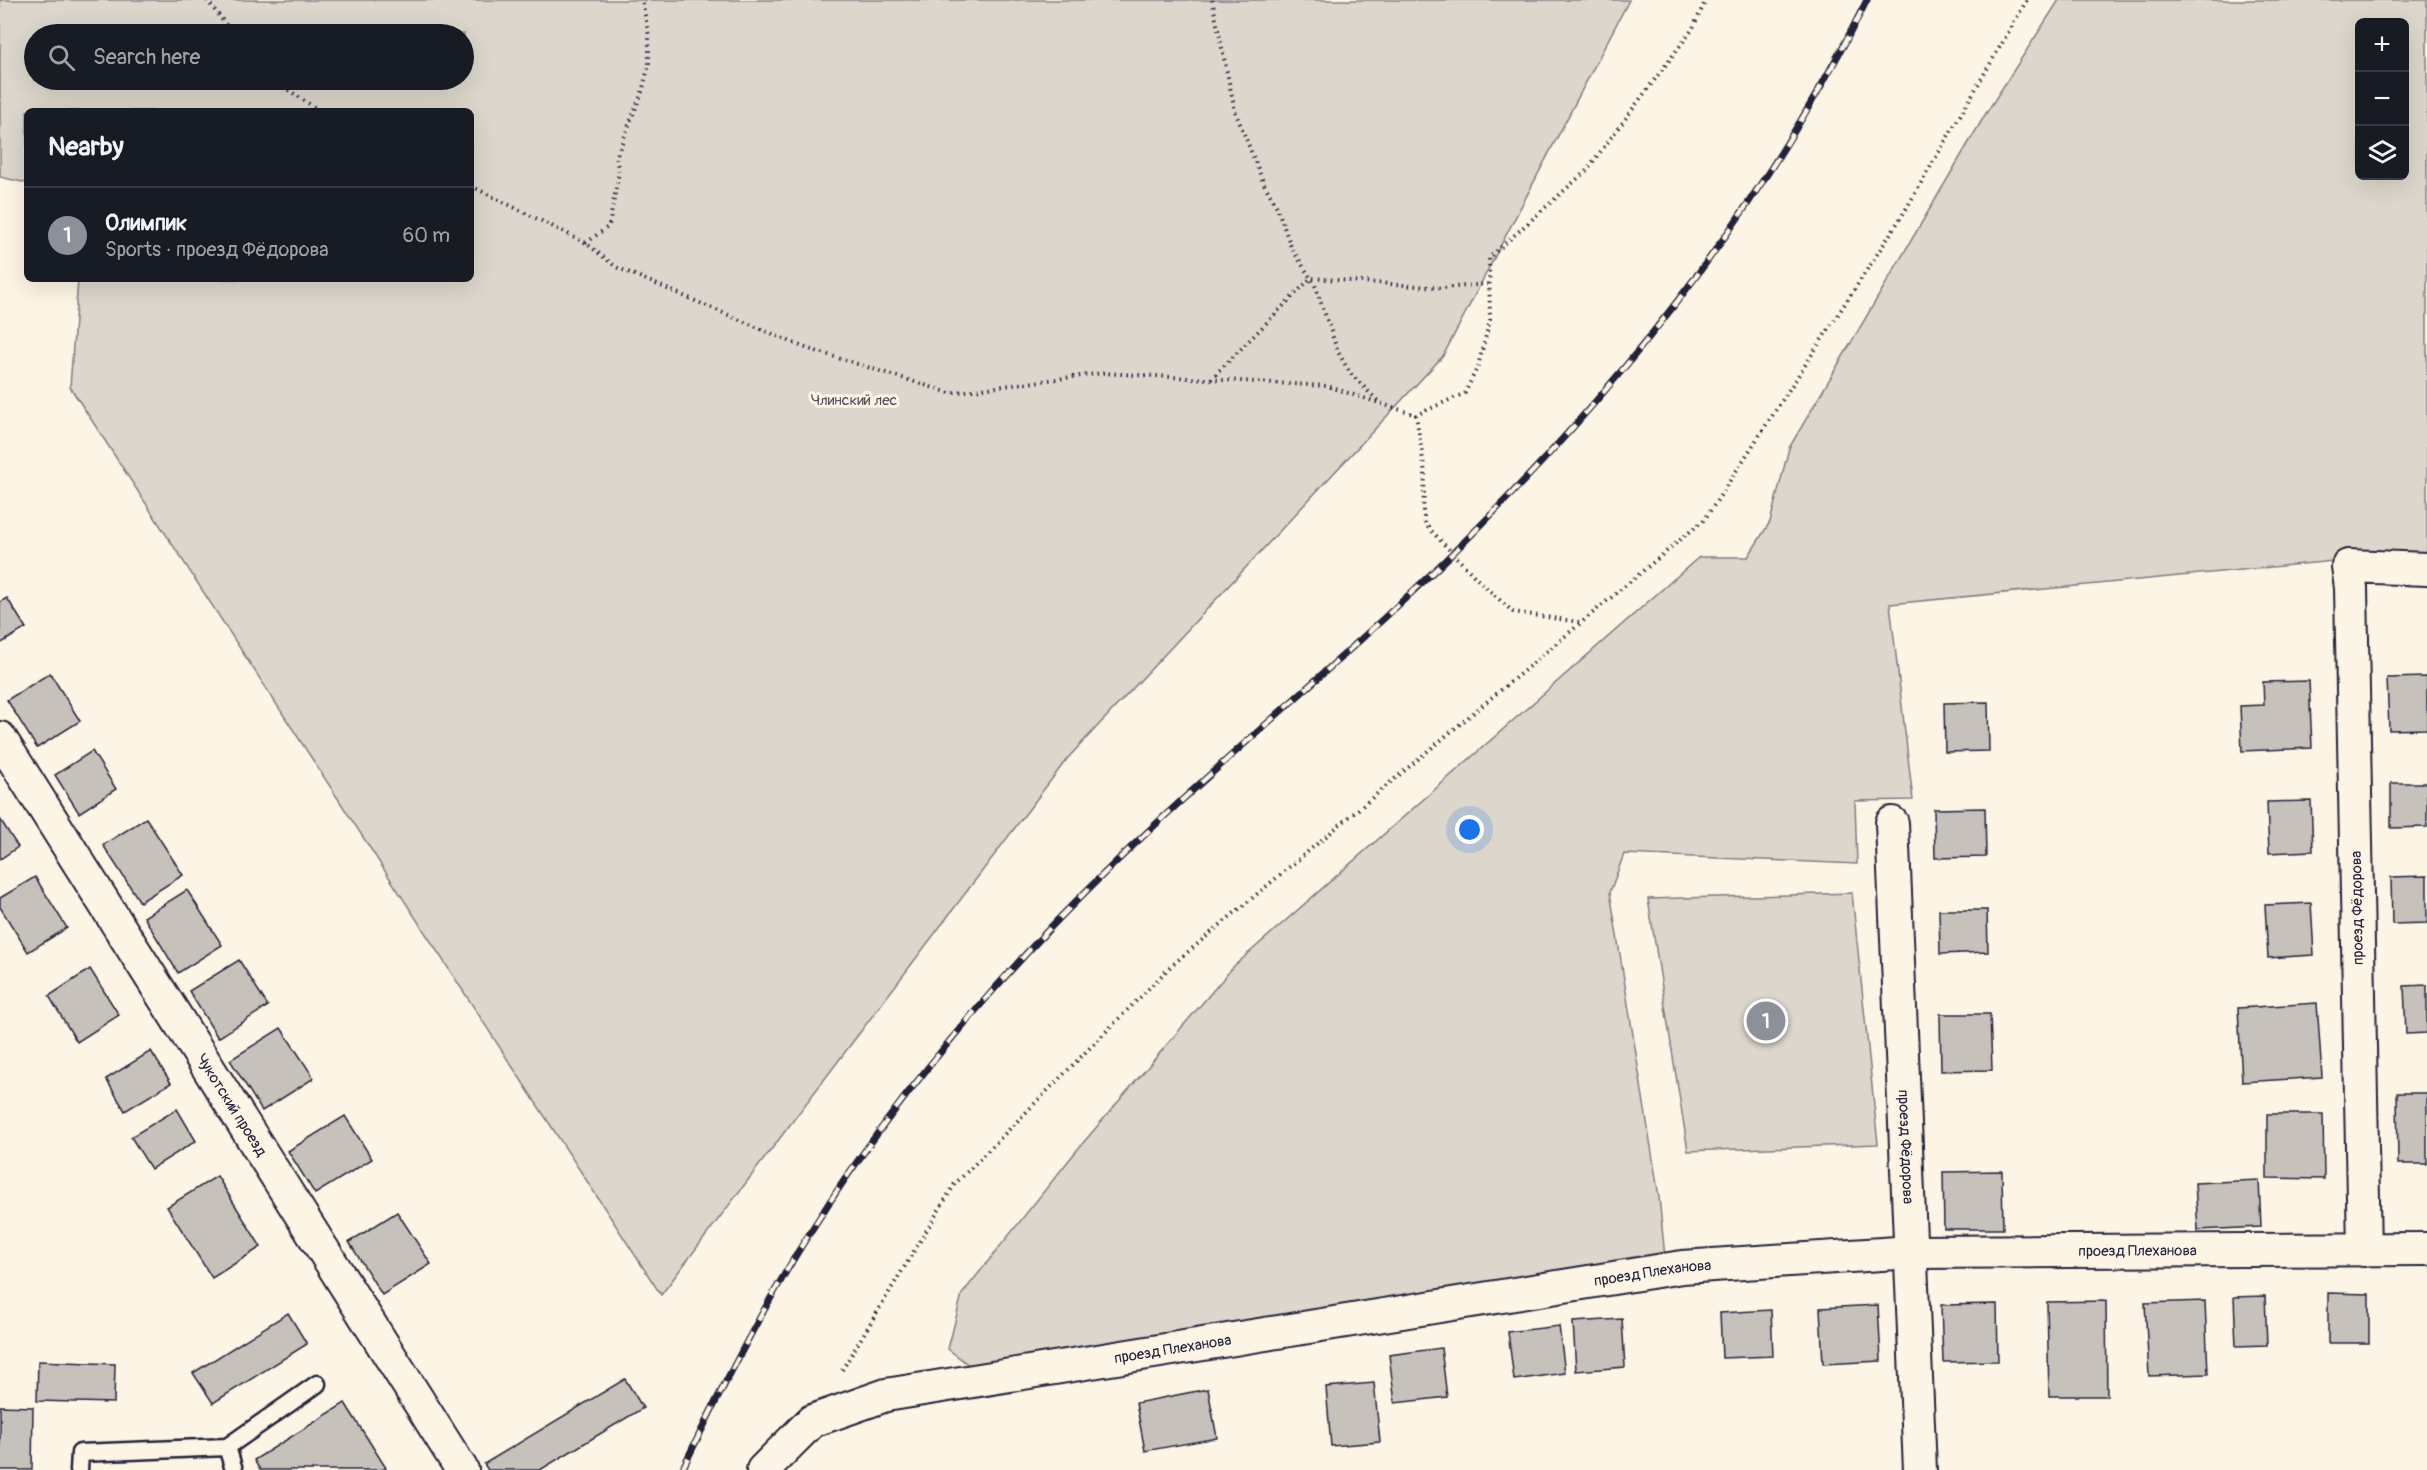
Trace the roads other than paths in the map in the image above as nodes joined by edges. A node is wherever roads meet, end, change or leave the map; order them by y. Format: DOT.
graph roads {
  1 [pos="2427,569"];
  2 [pos="0,738"];
  3 [pos="1892,823"];
  4 [pos="2427,1249"];
  5 [pos="2364,1250"];
  6 [pos="1912,1252"];
  7 [pos="317,1384"];
  8 [pos="227,1447"];
  9 [pos="79,1470"];
  10 [pos="234,1470"];
  11 [pos="462,1470"];
  12 [pos="763,1470"];
  13 [pos="1920,1470"];
  1 -- 5 [label="street, проезд Фёдорова"];
  2 -- 11 [label="street, Чукотский проезд"];
  3 -- 6 [label="street, проезд Фёдорова"];
  4 -- 5 [label="street, проезд Плеханова"];
  5 -- 6 [label="street, проезд Плеханова"];
  6 -- 12 [label="street, проезд Плеханова"];
  6 -- 13 [label="street, проезд Фёдорова"];
  7 -- 8 [label="lane"];
  8 -- 9 [label="lane"];
  8 -- 10 [label="lane"];
}
